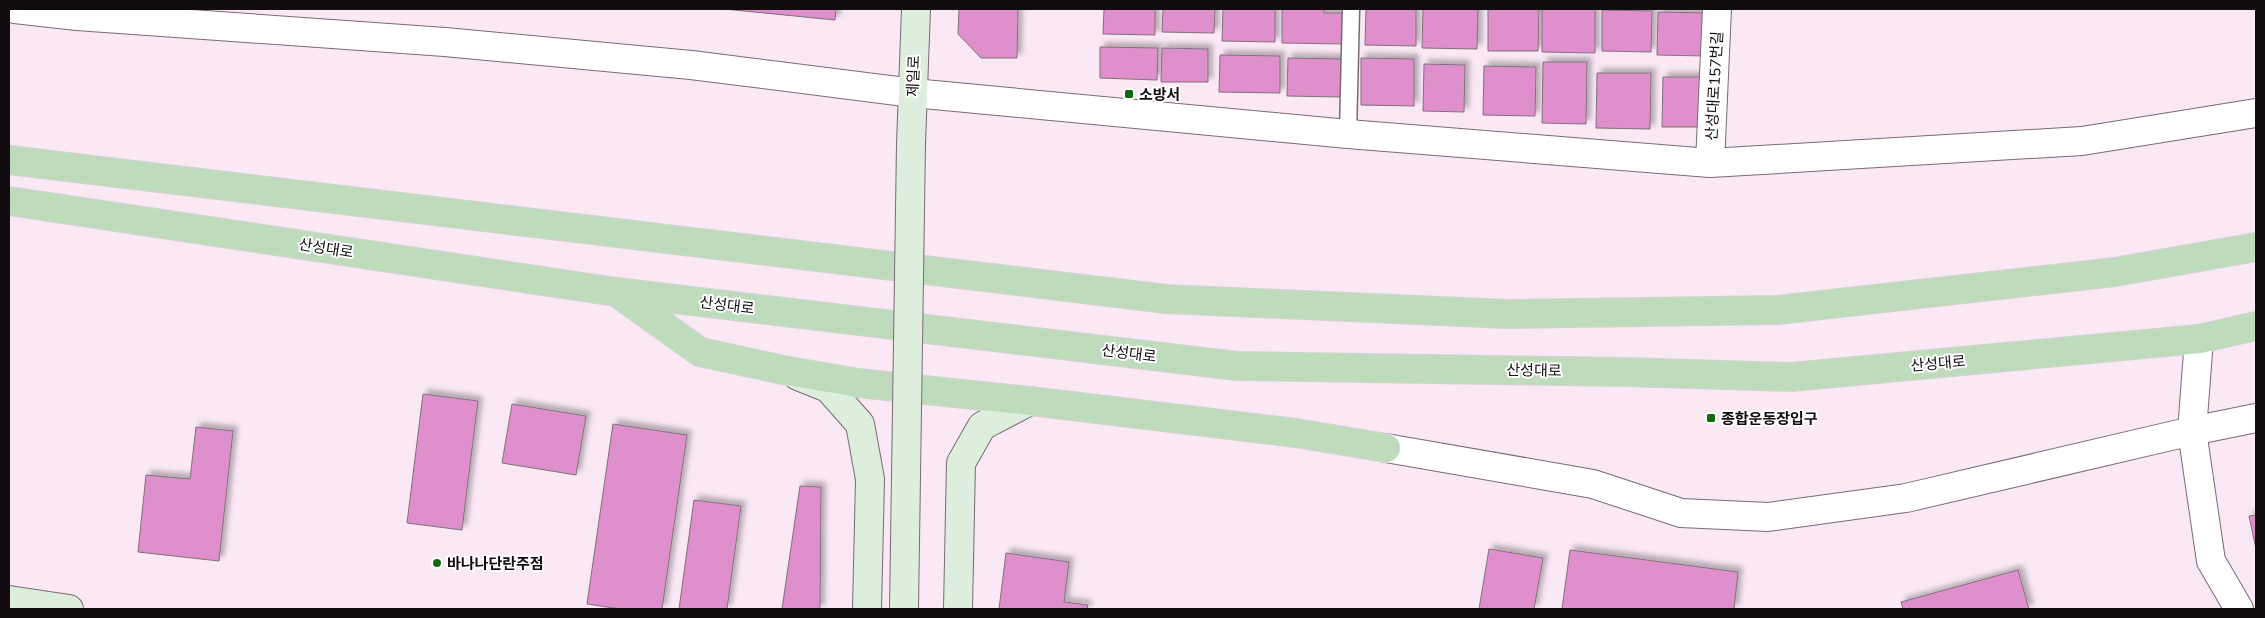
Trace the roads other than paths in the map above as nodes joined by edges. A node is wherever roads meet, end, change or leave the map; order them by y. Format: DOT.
graph roads {
  1 [pos="15,9"];
  2 [pos="916,9"];
  3 [pos="1351,9"];
  4 [pos="1717,9"];
  5 [pos="913,93"];
  6 [pos="2256,113"];
  7 [pos="1348,134"];
  8 [pos="9,160"];
  9 [pos="1710,163"];
  10 [pos="9,201"];
  11 [pos="2256,247"];
  12 [pos="616,292"];
  13 [pos="2256,326"];
  14 [pos="2199,339"];
  15 [pos="783,370"];
  16 [pos="1030,400"];
  17 [pos="2256,418"];
  18 [pos="2192,431"];
  19 [pos="1386,448"];
  20 [pos="9,600"];
  21 [pos="69,609"];
  22 [pos="867,609"];
  23 [pos="904,609"];
  24 [pos="958,609"];
  25 [pos="2239,609"];
  1 -- 5 [label="street"];
  2 -- 5 [label="main road, 제일로"];
  3 -- 7 [label="lane"];
  4 -- 9 [label="street, 산성대로157번길"];
  5 -- 7 [label="street"];
  5 -- 23 [label="main road, 제일로, bridge"];
  6 -- 9 [label="street"];
  7 -- 9 [label="street"];
  8 -- 11 [label="main road"];
  10 -- 12 [label="main road, 산성대로"];
  12 -- 14 [label="main road, 산성대로"];
  12 -- 15 [label="main road"];
  13 -- 14 [label="main road, 산성대로"];
  14 -- 18 [label="street"];
  15 -- 16 [label="main road"];
  15 -- 22 [label="main road"];
  16 -- 19 [label="main road"];
  16 -- 24 [label="main road"];
  17 -- 18 [label="street"];
  18 -- 19 [label="street"];
  18 -- 25 [label="street"];
  20 -- 21 [label="main road"];
}
